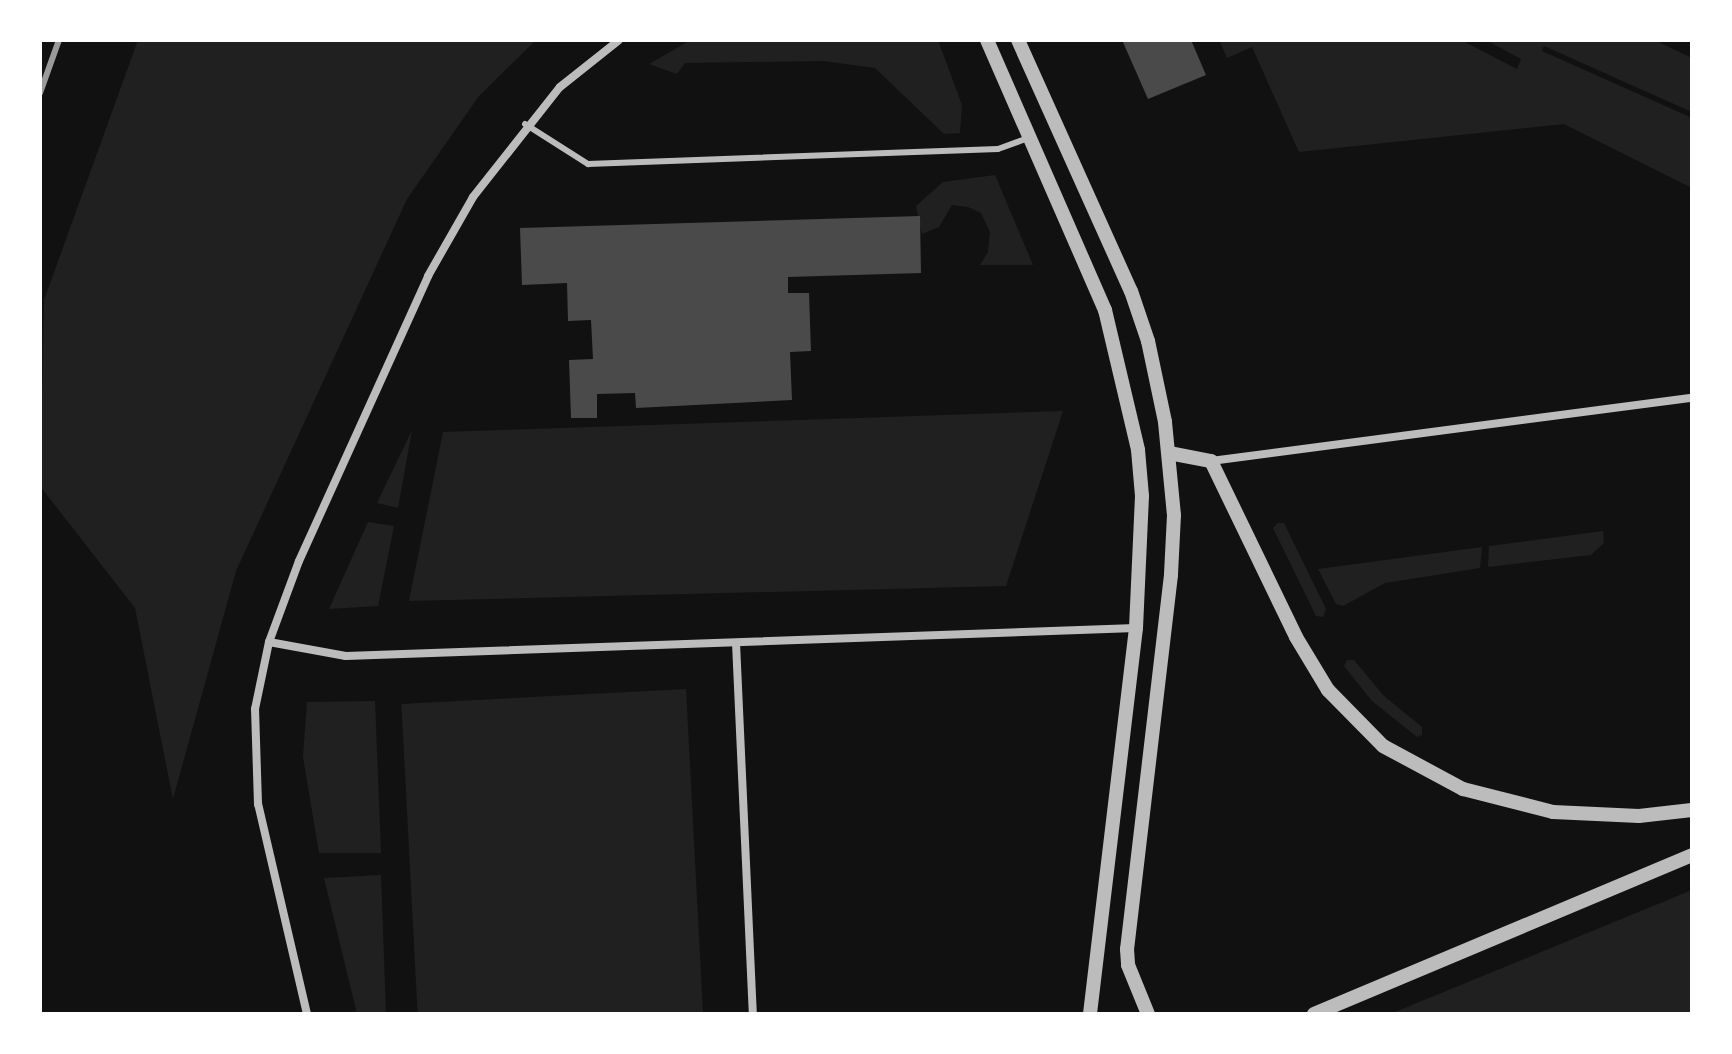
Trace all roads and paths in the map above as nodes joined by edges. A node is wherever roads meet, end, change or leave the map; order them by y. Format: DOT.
graph roads {
  1 [pos="619,40"];
  2 [pos="987,40"];
  3 [pos="1018,40"];
  4 [pos="525,124"];
  5 [pos="1029,137"];
  6 [pos="1692,398"];
  7 [pos="1169,453"];
  8 [pos="1211,461"];
  9 [pos="1136,628"];
  10 [pos="269,642"];
  11 [pos="736,643"];
  12 [pos="1692,810"];
  13 [pos="1692,855"];
  14 [pos="307,1014"];
  15 [pos="753,1014"];
  16 [pos="1090,1014"];
  17 [pos="1148,1014"];
  18 [pos="1314,1014"];
  1 -- 4 [label="street"];
  2 -- 5 [label="street"];
  3 -- 7 [label="street"];
  4 -- 5 [label="lane"];
  4 -- 10 [label="street"];
  5 -- 9 [label="street"];
  6 -- 8 [label="street"];
  7 -- 8 [label="street"];
  7 -- 17 [label="street"];
  8 -- 12 [label="street"];
  9 -- 11 [label="street"];
  9 -- 16 [label="street"];
  10 -- 11 [label="street"];
  10 -- 14 [label="street"];
  11 -- 15 [label="street"];
  13 -- 18 [label="street"];
}
